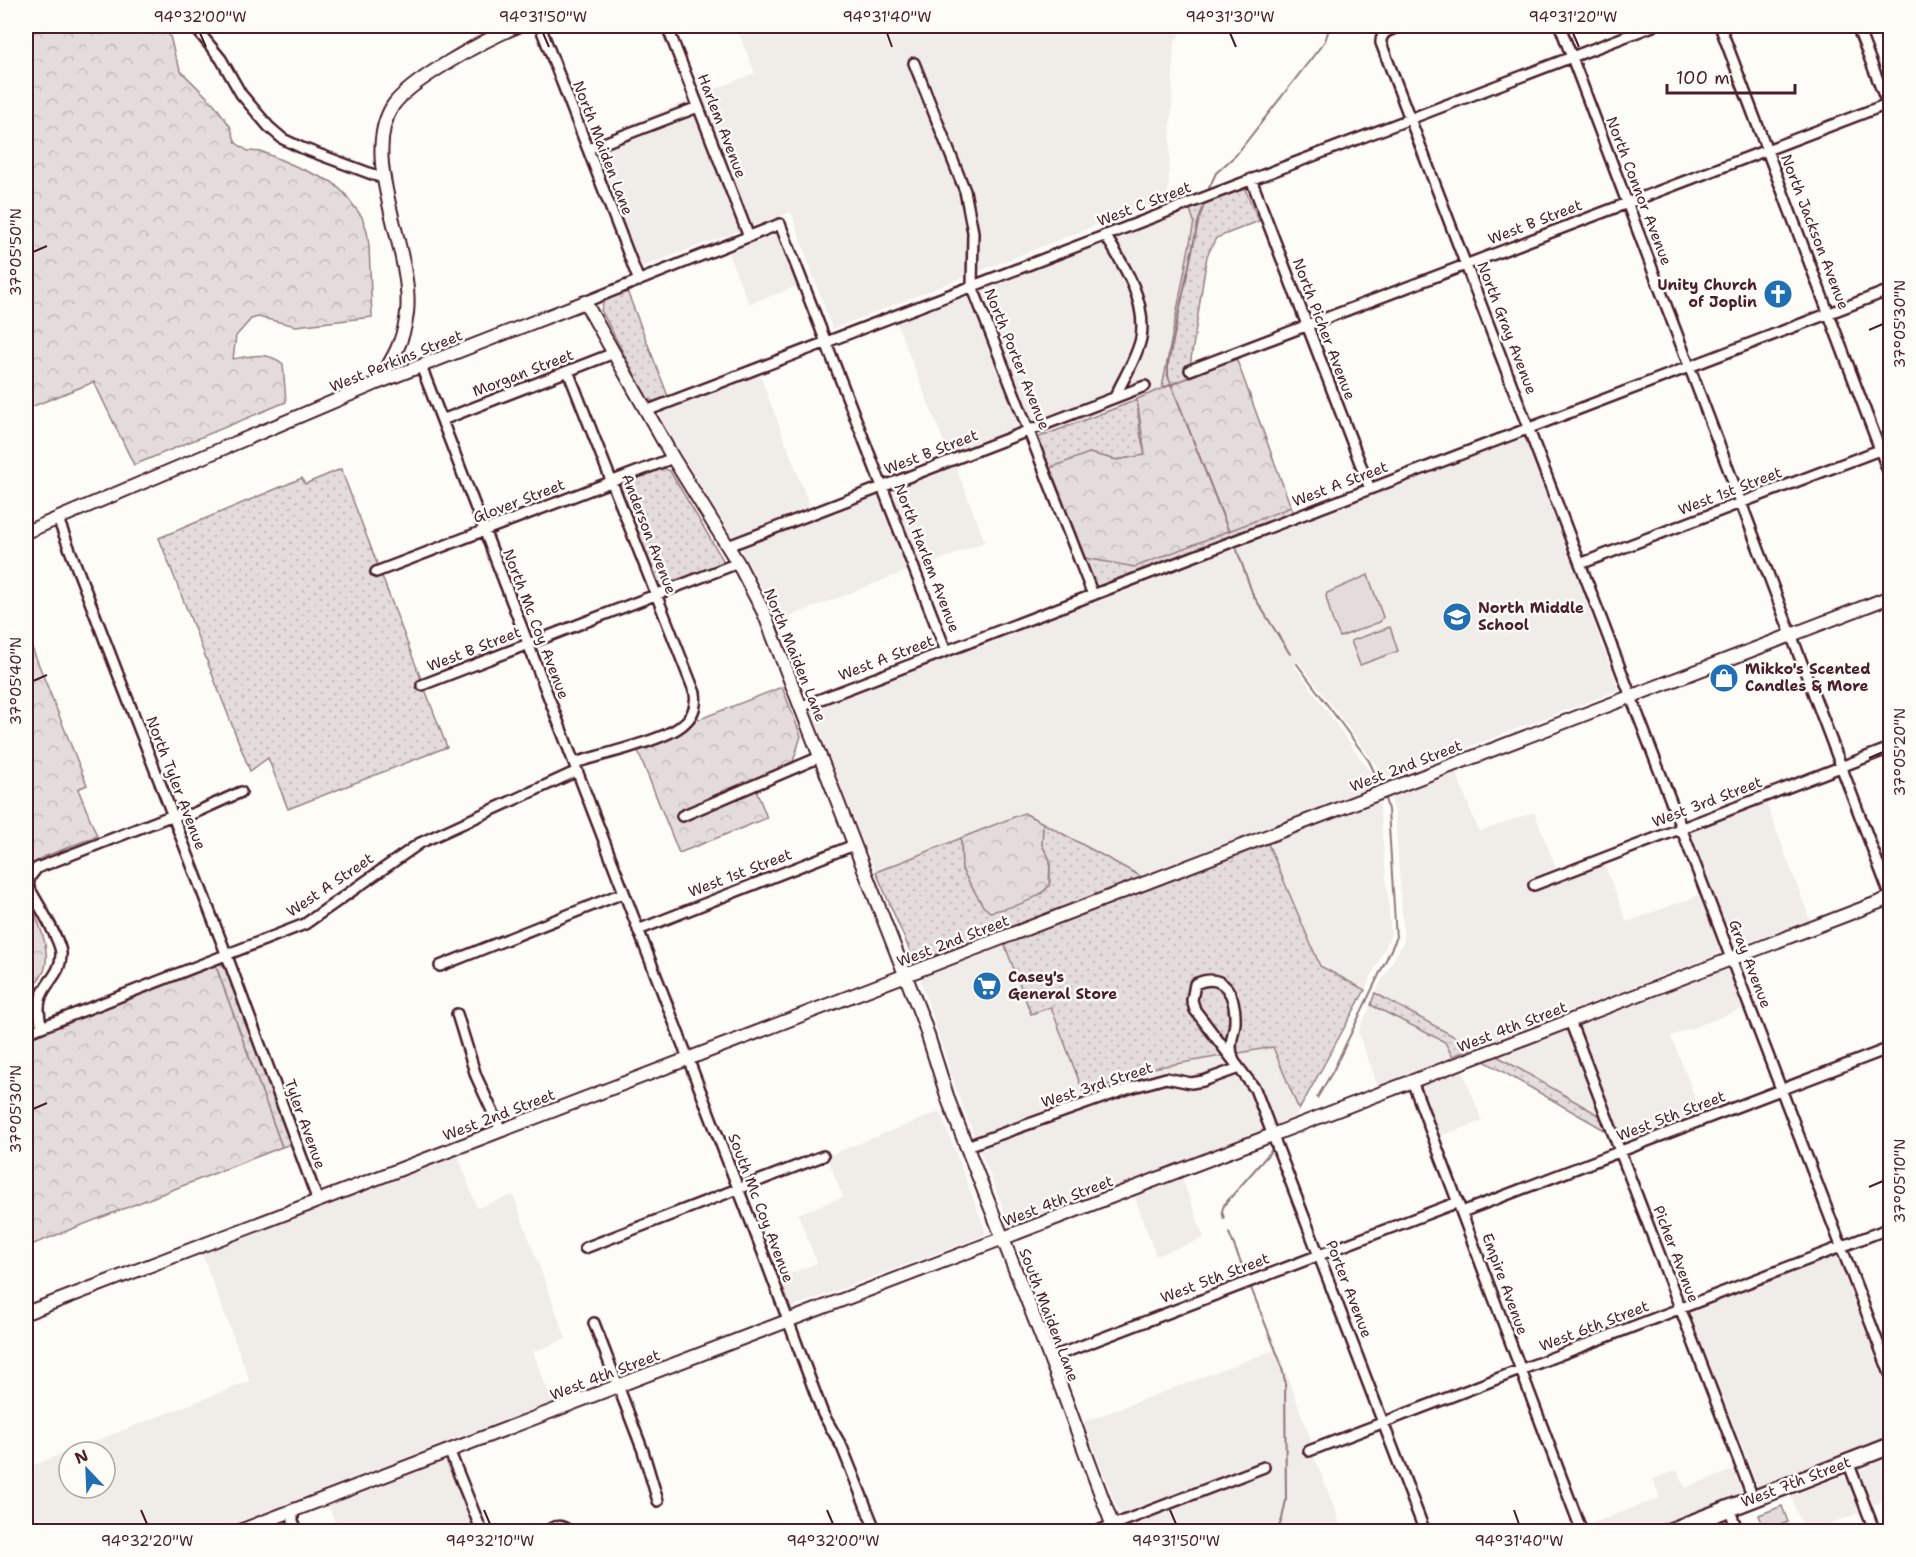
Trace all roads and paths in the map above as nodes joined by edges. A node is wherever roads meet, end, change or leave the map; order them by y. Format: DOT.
graph roads {
  1 [pos="194,26"];
  2 [pos="518,26"];
  3 [pos="540,26"];
  4 [pos="666,26"];
  5 [pos="1402,26"];
  6 [pos="1560,26"];
  7 [pos="1653,26"];
  8 [pos="1720,26"];
  9 [pos="1857,26"];
  10 [pos="1572,57"];
  11 [pos="914,63"];
  12 [pos="1890,106"];
  13 [pos="698,107"];
  14 [pos="1410,119"];
  15 [pos="588,149"];
  16 [pos="1768,149"];
  17 [pos="385,179"];
  18 [pos="1251,179"];
  19 [pos="1628,203"];
  20 [pos="1105,235"];
  21 [pos="749,237"];
  22 [pos="1467,264"];
  23 [pos="639,281"];
  24 [pos="972,286"];
  25 [pos="1890,290"];
  26 [pos="585,302"];
  27 [pos="1830,313"];
  28 [pos="1307,326"];
  29 [pos="827,342"];
  30 [pos="615,353"];
  31 [pos="421,366"];
  32 [pos="1690,367"];
  33 [pos="1190,370"];
  34 [pos="568,371"];
  35 [pos="377,383"];
  36 [pos="1145,386"];
  37 [pos="1115,397"];
  38 [pos="646,411"];
  39 [pos="442,420"];
  40 [pos="1529,428"];
  41 [pos="1029,430"];
  42 [pos="1890,446"];
  43 [pos="1881,450"];
  44 [pos="672,458"];
  45 [pos="1890,476"];
  46 [pos="612,482"];
  47 [pos="883,486"];
  48 [pos="1370,489"];
  49 [pos="1742,503"];
  50 [pos="58,519"];
  51 [pos="484,531"];
  52 [pos="26,532"];
  53 [pos="729,546"];
  54 [pos="738,563"];
  55 [pos="1581,564"];
  56 [pos="376,572"];
  57 [pos="656,595"];
  58 [pos="1093,595"];
  59 [pos="1890,597"];
  60 [pos="1792,634"];
  61 [pos="528,644"];
  62 [pos="946,651"];
  63 [pos="422,685"];
  64 [pos="1632,696"];
  65 [pos="800,707"];
  66 [pos="694,710"];
  67 [pos="1890,748"];
  68 [pos="820,758"];
  69 [pos="1843,766"];
  70 [pos="575,767"];
  71 [pos="241,792"];
  72 [pos="173,815"];
  73 [pos="682,816"];
  74 [pos="1682,828"];
  75 [pos="854,845"];
  76 [pos="1534,885"];
  77 [pos="623,893"];
  78 [pos="1890,897"];
  79 [pos="638,930"];
  80 [pos="227,956"];
  81 [pos="1732,959"];
  82 [pos="440,966"];
  83 [pos="905,975"];
  84 [pos="457,1014"];
  85 [pos="1570,1021"];
  86 [pos="42,1027"];
  87 [pos="26,1033"];
  88 [pos="1890,1048"];
  89 [pos="265,1058"];
  90 [pos="687,1059"];
  91 [pos="1237,1065"];
  92 [pos="1412,1081"];
  93 [pos="1781,1089"];
  94 [pos="501,1130"];
  95 [pos="1273,1135"];
  96 [pos="967,1146"];
  97 [pos="1621,1151"];
  98 [pos="823,1156"];
  99 [pos="738,1189"];
  100 [pos="318,1201"];
  101 [pos="1458,1202"];
  102 [pos="1462,1212"];
  103 [pos="1890,1228"];
  104 [pos="1003,1238"];
  105 [pos="1841,1246"];
  106 [pos="585,1248"];
  107 [pos="1320,1254"];
  108 [pos="1681,1309"];
  109 [pos="26,1313"];
  110 [pos="788,1321"];
  111 [pos="594,1323"];
  112 [pos="1050,1358"];
  113 [pos="1521,1370"];
  114 [pos="1890,1374"];
  115 [pos="618,1386"];
  116 [pos="1383,1423"];
  117 [pos="1890,1446"];
  118 [pos="449,1450"];
  119 [pos="1308,1451"];
  120 [pos="1848,1462"];
  121 [pos="1264,1467"];
  122 [pos="1753,1498"];
  123 [pos="658,1502"];
  124 [pos="1729,1508"];
  125 [pos="292,1510"];
  126 [pos="26,1520"];
  127 [pos="1114,1528"];
  128 [pos="30,1532"];
  129 [pos="237,1532"];
  130 [pos="297,1532"];
  131 [pos="482,1532"];
  132 [pos="546,1532"];
  133 [pos="570,1532"];
  134 [pos="876,1532"];
  135 [pos="1095,1532"];
  136 [pos="1425,1532"];
  137 [pos="1582,1532"];
  138 [pos="1668,1532"];
  139 [pos="1738,1532"];
  140 [pos="1875,1532"];
  1 -- 17 [label="street"];
  2 -- 17 [label="street"];
  3 -- 15 [label="street, North Maiden Lane"];
  4 -- 13 [label="street, Harlem Avenue"];
  5 -- 14 [label="street, North Gray Avenue"];
  6 -- 10 [label="street, North Connor Avenue"];
  7 -- 10 [label="street, West C Street"];
  8 -- 16 [label="street, North Jackson Avenue"];
  9 -- 12 [label="street"];
  10 -- 14 [label="street, West C Street"];
  10 -- 19 [label="street, North Connor Avenue"];
  11 -- 24 [label="street, North Porter Avenue"];
  12 -- 16 [label="street, West B Street"];
  13 -- 15 [label="street"];
  13 -- 21 [label="street, Harlem Avenue"];
  14 -- 18 [label="street, West C Street"];
  14 -- 22 [label="street, North Gray Avenue"];
  15 -- 23 [label="street, North Maiden Lane"];
  16 -- 19 [label="street, West B Street"];
  16 -- 27 [label="street, North Jackson Avenue"];
  17 -- 35 [label="street"];
  18 -- 20 [label="street, West C Street"];
  18 -- 28 [label="street, North Picher Avenue"];
  19 -- 22 [label="street, West B Street"];
  19 -- 32 [label="street, North Connor Avenue"];
  20 -- 24 [label="street, West C Street"];
  20 -- 37 [label="street"];
  21 -- 23 [label="street, West Perkins Street"];
  21 -- 29 [label="street, West Perkins Street"];
  22 -- 28 [label="street, West B Street"];
  22 -- 40 [label="street, North Gray Avenue"];
  23 -- 26 [label="street, West Perkins Street"];
  24 -- 29 [label="street, West C Street"];
  24 -- 41 [label="street, North Porter Avenue"];
  25 -- 27 [label="street, West A Street"];
  26 -- 30 [label="street, North Maiden Lane"];
  26 -- 31 [label="street, West Perkins Street"];
  27 -- 32 [label="street, West A Street"];
  27 -- 43 [label="street, North Jackson Avenue"];
  28 -- 33 [label="street, West B Street"];
  28 -- 48 [label="street, North Picher Avenue"];
  29 -- 38 [label="street, West C Street"];
  29 -- 47 [label="street, North Harlem Avenue"];
  30 -- 34 [label="street, Morgan Street"];
  30 -- 38 [label="street, North Maiden Lane"];
  31 -- 35 [label="street, West Perkins Street"];
  31 -- 39 [label="street, North Mc Coy Avenue"];
  32 -- 40 [label="street, West A Street"];
  32 -- 49 [label="street, North Connor Avenue"];
  34 -- 39 [label="street, Morgan Street"];
  34 -- 46 [label="street, Anderson Avenue"];
  35 -- 50 [label="street, West Perkins Street"];
  36 -- 37 [label="street, West B Street"];
  37 -- 41 [label="street, West B Street"];
  38 -- 44 [label="street, North Maiden Lane"];
  39 -- 51 [label="street, North Mc Coy Avenue"];
  40 -- 48 [label="street, West A Street"];
  40 -- 55 [label="street, North Gray Avenue"];
  41 -- 47 [label="street, West B Street"];
  41 -- 58 [label="street, North Porter Avenue"];
  42 -- 43 [label="street, West 1st Street"];
  43 -- 45 [label="street, North Jackson Avenue"];
  43 -- 49 [label="street, West 1st Street"];
  44 -- 46 [label="street, Glover Street"];
  44 -- 53 [label="street, North Maiden Lane"];
  46 -- 51 [label="street, Glover Street"];
  46 -- 57 [label="street, Anderson Avenue"];
  47 -- 53 [label="street, West B Street"];
  47 -- 62 [label="street, North Harlem Avenue"];
  48 -- 58 [label="street, West A Street"];
  49 -- 55 [label="street, West 1st Street"];
  49 -- 60 [label="street, North Connor Avenue"];
  50 -- 52 [label="street, West Perkins Street"];
  50 -- 72 [label="street, North Tyler Avenue"];
  51 -- 56 [label="street, Glover Street"];
  51 -- 61 [label="street, North Mc Coy Avenue"];
  53 -- 54 [label="street, North Maiden Lane"];
  54 -- 57 [label="street, West B Street"];
  54 -- 65 [label="street, North Maiden Lane"];
  55 -- 64 [label="street, Gray Avenue"];
  57 -- 61 [label="street, West B Street"];
  57 -- 66 [label="street, Anderson Avenue"];
  58 -- 62 [label="street, West A Street"];
  59 -- 60 [label="street, West 2nd Street"];
  60 -- 64 [label="street, West 2nd Street"];
  60 -- 69 [label="street, North Connor Avenue"];
  61 -- 63 [label="street, West B Street"];
  61 -- 70 [label="street, North Mc Coy Avenue"];
  62 -- 65 [label="street, West A Street"];
  64 -- 74 [label="street, Gray Avenue"];
  64 -- 83 [label="street, West 2nd Street"];
  65 -- 68 [label="street, North Maiden Lane"];
  66 -- 70 [label="street, West A Street"];
  67 -- 69 [label="street, West 3rd Street"];
  68 -- 73 [label="street"];
  68 -- 75 [label="street, North Maiden Lane"];
  69 -- 74 [label="street, West 3rd Street"];
  69 -- 78 [label="street, North Connor Avenue"];
  70 -- 77 [label="street, North Mc Coy Avenue"];
  70 -- 80 [label="street, West A Street"];
  71 -- 72 [label="street"];
  72 -- 80 [label="street, North Tyler Avenue"];
  72 -- 86 [label="street"];
  74 -- 76 [label="street, West 3rd Street"];
  74 -- 81 [label="street, Gray Avenue"];
  75 -- 79 [label="street, West 1st Street"];
  75 -- 83 [label="street, North Maiden Lane"];
  77 -- 79 [label="street, South Mc Coy Avenue"];
  77 -- 82 [label="street"];
  78 -- 81 [label="street, West 4th Street"];
  79 -- 90 [label="street, South Mc Coy Avenue"];
  80 -- 86 [label="street, West A Street"];
  80 -- 89 [label="street, North Tyler Avenue"];
  81 -- 85 [label="street, West 4th Street"];
  81 -- 93 [label="street, Gray Avenue"];
  83 -- 90 [label="street, West 2nd Street"];
  83 -- 96 [label="street, South Maiden Lane"];
  84 -- 94 [label="street"];
  85 -- 92 [label="street, West 4th Street"];
  85 -- 97 [label="street, Picher Avenue"];
  86 -- 87 [label="street, West A Street"];
  88 -- 93 [label="street, West 5th Street"];
  89 -- 100 [label="street, Tyler Avenue"];
  90 -- 94 [label="street, West 2nd Street"];
  90 -- 99 [label="street, South Mc Coy Avenue"];
  91 -- 91 [label="street, Porter Avenue"];
  91 -- 95 [label="street, Porter Avenue"];
  91 -- 96 [label="street, West 3rd Street"];
  92 -- 95 [label="street, West 4th Street"];
  92 -- 101 [label="street, Empire Avenue"];
  93 -- 97 [label="street, West 5th Street"];
  93 -- 105 [label="street, Gray Avenue"];
  94 -- 100 [label="street, West 2nd Street"];
  95 -- 104 [label="street, West 4th Street"];
  95 -- 107 [label="street, Porter Avenue"];
  96 -- 104 [label="street, South Maiden Lane"];
  97 -- 102 [label="street, West 5th Street"];
  97 -- 108 [label="street, Picher Avenue"];
  98 -- 99 [label="street"];
  99 -- 106 [label="street"];
  99 -- 110 [label="street, South Mc Coy Avenue"];
  100 -- 109 [label="street, West 2nd Street"];
  101 -- 102 [label="street, Empire Avenue"];
  101 -- 107 [label="street, West 5th Street"];
  102 -- 113 [label="street, Empire Avenue"];
  103 -- 105 [label="street, West 6th Street"];
  104 -- 110 [label="street, West 4th Street"];
  104 -- 112 [label="street, South Maiden Lane"];
  105 -- 108 [label="street, West 6th Street"];
  105 -- 114 [label="street, Gray Avenue"];
  107 -- 112 [label="street, West 5th Street"];
  107 -- 116 [label="street, Porter Avenue"];
  108 -- 113 [label="street, West 6th Street"];
  108 -- 122 [label="street, Picher Avenue"];
  110 -- 115 [label="street, West 4th Street"];
  110 -- 134 [label="street, South Mc Coy Avenue"];
  111 -- 115 [label="street"];
  112 -- 127 [label="street, South Maiden Lane"];
  113 -- 116 [label="street, West 6th Street"];
  113 -- 137 [label="street, Empire Avenue"];
  115 -- 118 [label="street, West 4th Street"];
  115 -- 123 [label="street"];
  116 -- 119 [label="street, West 6th Street"];
  116 -- 136 [label="street, Porter Avenue"];
  117 -- 120 [label="main road, West 7th Street"];
  118 -- 125 [label="street, West 4th Street"];
  118 -- 131 [label="street"];
  120 -- 122 [label="main road, West 7th Street"];
  120 -- 140 [label="street"];
  121 -- 127 [label="street"];
  122 -- 124 [label="main road, West 7th Street"];
  124 -- 138 [label="main road, West 7th Street"];
  124 -- 139 [label="street"];
  125 -- 129 [label="street, West 4th Street"];
  125 -- 130 [label="street"];
  126 -- 128 [label="street"];
  127 -- 135 [label="street"];
  132 -- 133 [label="street"];
}
